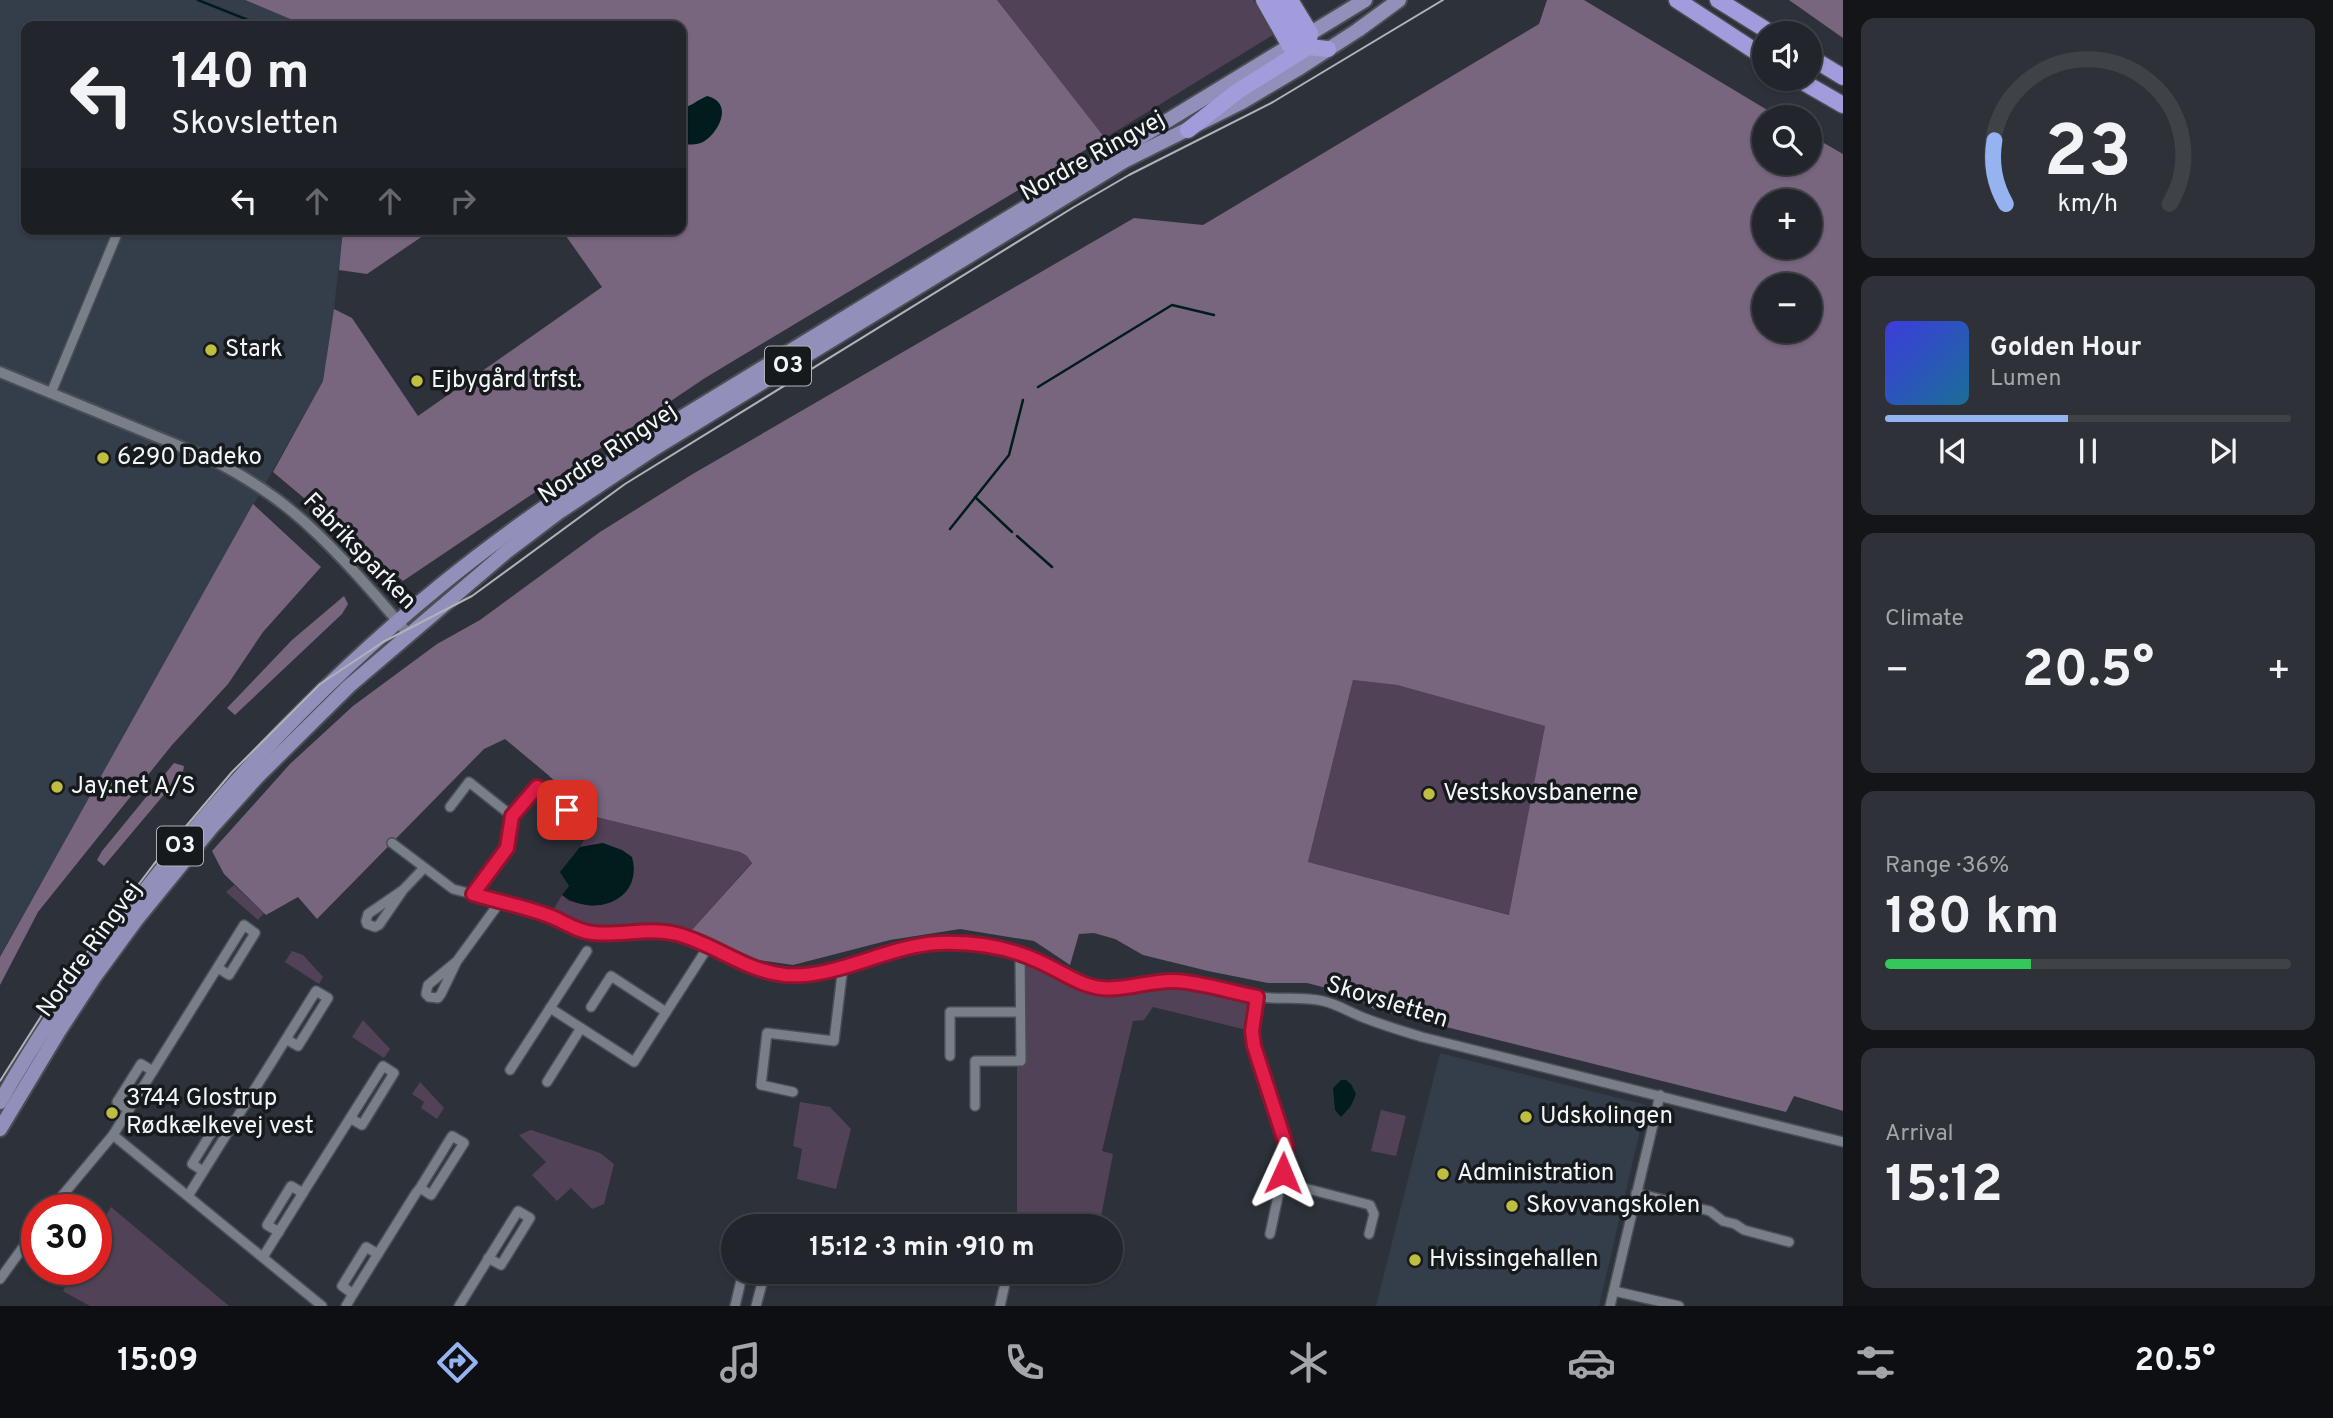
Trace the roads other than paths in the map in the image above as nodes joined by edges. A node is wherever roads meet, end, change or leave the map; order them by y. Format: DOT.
graph roads {
  1 [pos="1264,0"];
  2 [pos="1276,0"];
  3 [pos="1290,0"];
  4 [pos="1365,0"];
  5 [pos="1399,0"];
  6 [pos="1677,0"];
  7 [pos="1718,0"];
  8 [pos="1752,21"];
  9 [pos="1302,42"];
  10 [pos="1328,49"];
  11 [pos="1752,49"];
  12 [pos="1822,64"];
  13 [pos="1843,77"];
  14 [pos="1819,91"];
  15 [pos="1843,105"];
  16 [pos="1188,130"];
  17 [pos="117,235"];
  18 [pos="0,372"];
  19 [pos="51,393"];
  20 [pos="398,621"];
  21 [pos="409,635"];
  22 [pos="450,807"];
  23 [pos="512,816"];
  24 [pos="575,829"];
  25 [pos="392,843"];
  26 [pos="424,868"];
  27 [pos="403,890"];
  28 [pos="473,894"];
  29 [pos="500,902"];
  30 [pos="708,947"];
  31 [pos="587,951"];
  32 [pos="1020,953"];
  33 [pos="457,961"];
  34 [pos="843,966"];
  35 [pos="218,968"];
  36 [pos="1257,997"];
  37 [pos="591,1007"];
  38 [pos="550,1008"];
  39 [pos="666,1012"];
  40 [pos="1020,1012"];
  41 [pos="581,1028"];
  42 [pos="286,1038"];
  43 [pos="950,1056"];
  44 [pos="510,1070"];
  45 [pos="547,1082"];
  46 [pos="793,1092"];
  47 [pos="1660,1095"];
  48 [pos="0,1102"];
  49 [pos="975,1106"];
  50 [pos="350,1118"];
  51 [pos="0,1129"];
  52 [pos="113,1135"];
  53 [pos="1843,1142"];
  54 [pos="1281,1182"];
  55 [pos="420,1188"];
  56 [pos="1636,1193"];
  57 [pos="64,1194"];
  58 [pos="188,1196"];
  59 [pos="1270,1234"];
  60 [pos="1369,1234"];
  61 [pos="1789,1242"];
  62 [pos="21,1250"];
  63 [pos="263,1257"];
  64 [pos="488,1258"];
  65 [pos="0,1279"];
  66 [pos="740,1284"];
  67 [pos="762,1284"];
  68 [pos="1004,1284"];
  69 [pos="1614,1290"];
  70 [pos="322,1306"];
  71 [pos="346,1306"];
  72 [pos="458,1306"];
  73 [pos="735,1306"];
  74 [pos="756,1306"];
  75 [pos="1000,1306"];
  76 [pos="1610,1306"];
  77 [pos="1679,1306"];
  1 -- 9 [label="highway"];
  2 -- 9 [label="highway"];
  3 -- 9 [label="highway"];
  4 -- 9 [label="main road, Nordre Ringvej / O3"];
  5 -- 10 [label="main road, Nordre Ringvej / O3"];
  6 -- 11 [label="highway"];
  7 -- 8 [label="highway"];
  9 -- 10 [label="highway"];
  9 -- 16 [label="highway"];
  9 -- 20 [label="main road, Nordre Ringvej / O3"];
  10 -- 16 [label="main road, Nordre Ringvej / O3"];
  12 -- 13 [label="highway"];
  14 -- 15 [label="highway"];
  16 -- 21 [label="main road, Nordre Ringvej / O3"];
  17 -- 19 [label="street"];
  18 -- 19 [label="street, Fabriksparken"];
  19 -- 20 [label="street, Fabriksparken"];
  20 -- 21 [label="street, Fabriksparken"];
  20 -- 48 [label="main road, Nordre Ringvej / O3"];
  21 -- 51 [label="main road, Nordre Ringvej / O3"];
  22 -- 23 [label="street"];
  23 -- 24 [label="street"];
  23 -- 28 [label="street"];
  25 -- 26 [label="street, Skovsletten"];
  26 -- 27 [label="street"];
  26 -- 28 [label="street, Skovsletten"];
  28 -- 29 [label="street, Skovsletten"];
  29 -- 30 [label="street, Skovsletten"];
  29 -- 33 [label="street"];
  30 -- 34 [label="street, Skovsletten"];
  30 -- 39 [label="street"];
  31 -- 38 [label="street"];
  32 -- 34 [label="street, Skovsletten"];
  32 -- 36 [label="street, Skovsletten"];
  32 -- 40 [label="street"];
  34 -- 46 [label="street"];
  35 -- 35 [label="street"];
  35 -- 52 [label="street"];
  36 -- 47 [label="street, Skovsletten"];
  36 -- 54 [label="street"];
  37 -- 39 [label="street"];
  38 -- 41 [label="street"];
  38 -- 44 [label="street"];
  39 -- 41 [label="street"];
  40 -- 43 [label="street"];
  40 -- 49 [label="street"];
  41 -- 45 [label="street"];
  42 -- 42 [label="street"];
  42 -- 58 [label="street"];
  47 -- 53 [label="street, Skovsletten"];
  47 -- 56 [label="street"];
  50 -- 50 [label="street"];
  50 -- 63 [label="street"];
  52 -- 57 [label="street"];
  52 -- 58 [label="street"];
  54 -- 59 [label="street"];
  54 -- 60 [label="street"];
  55 -- 55 [label="street"];
  55 -- 71 [label="street"];
  56 -- 61 [label="street"];
  56 -- 69 [label="street"];
  58 -- 63 [label="street"];
  62 -- 65 [label="street"];
  63 -- 70 [label="street"];
  64 -- 64 [label="street"];
  64 -- 72 [label="street"];
  66 -- 73 [label="street"];
  67 -- 74 [label="street"];
  68 -- 75 [label="street"];
  69 -- 76 [label="street"];
  69 -- 77 [label="street"];
}
